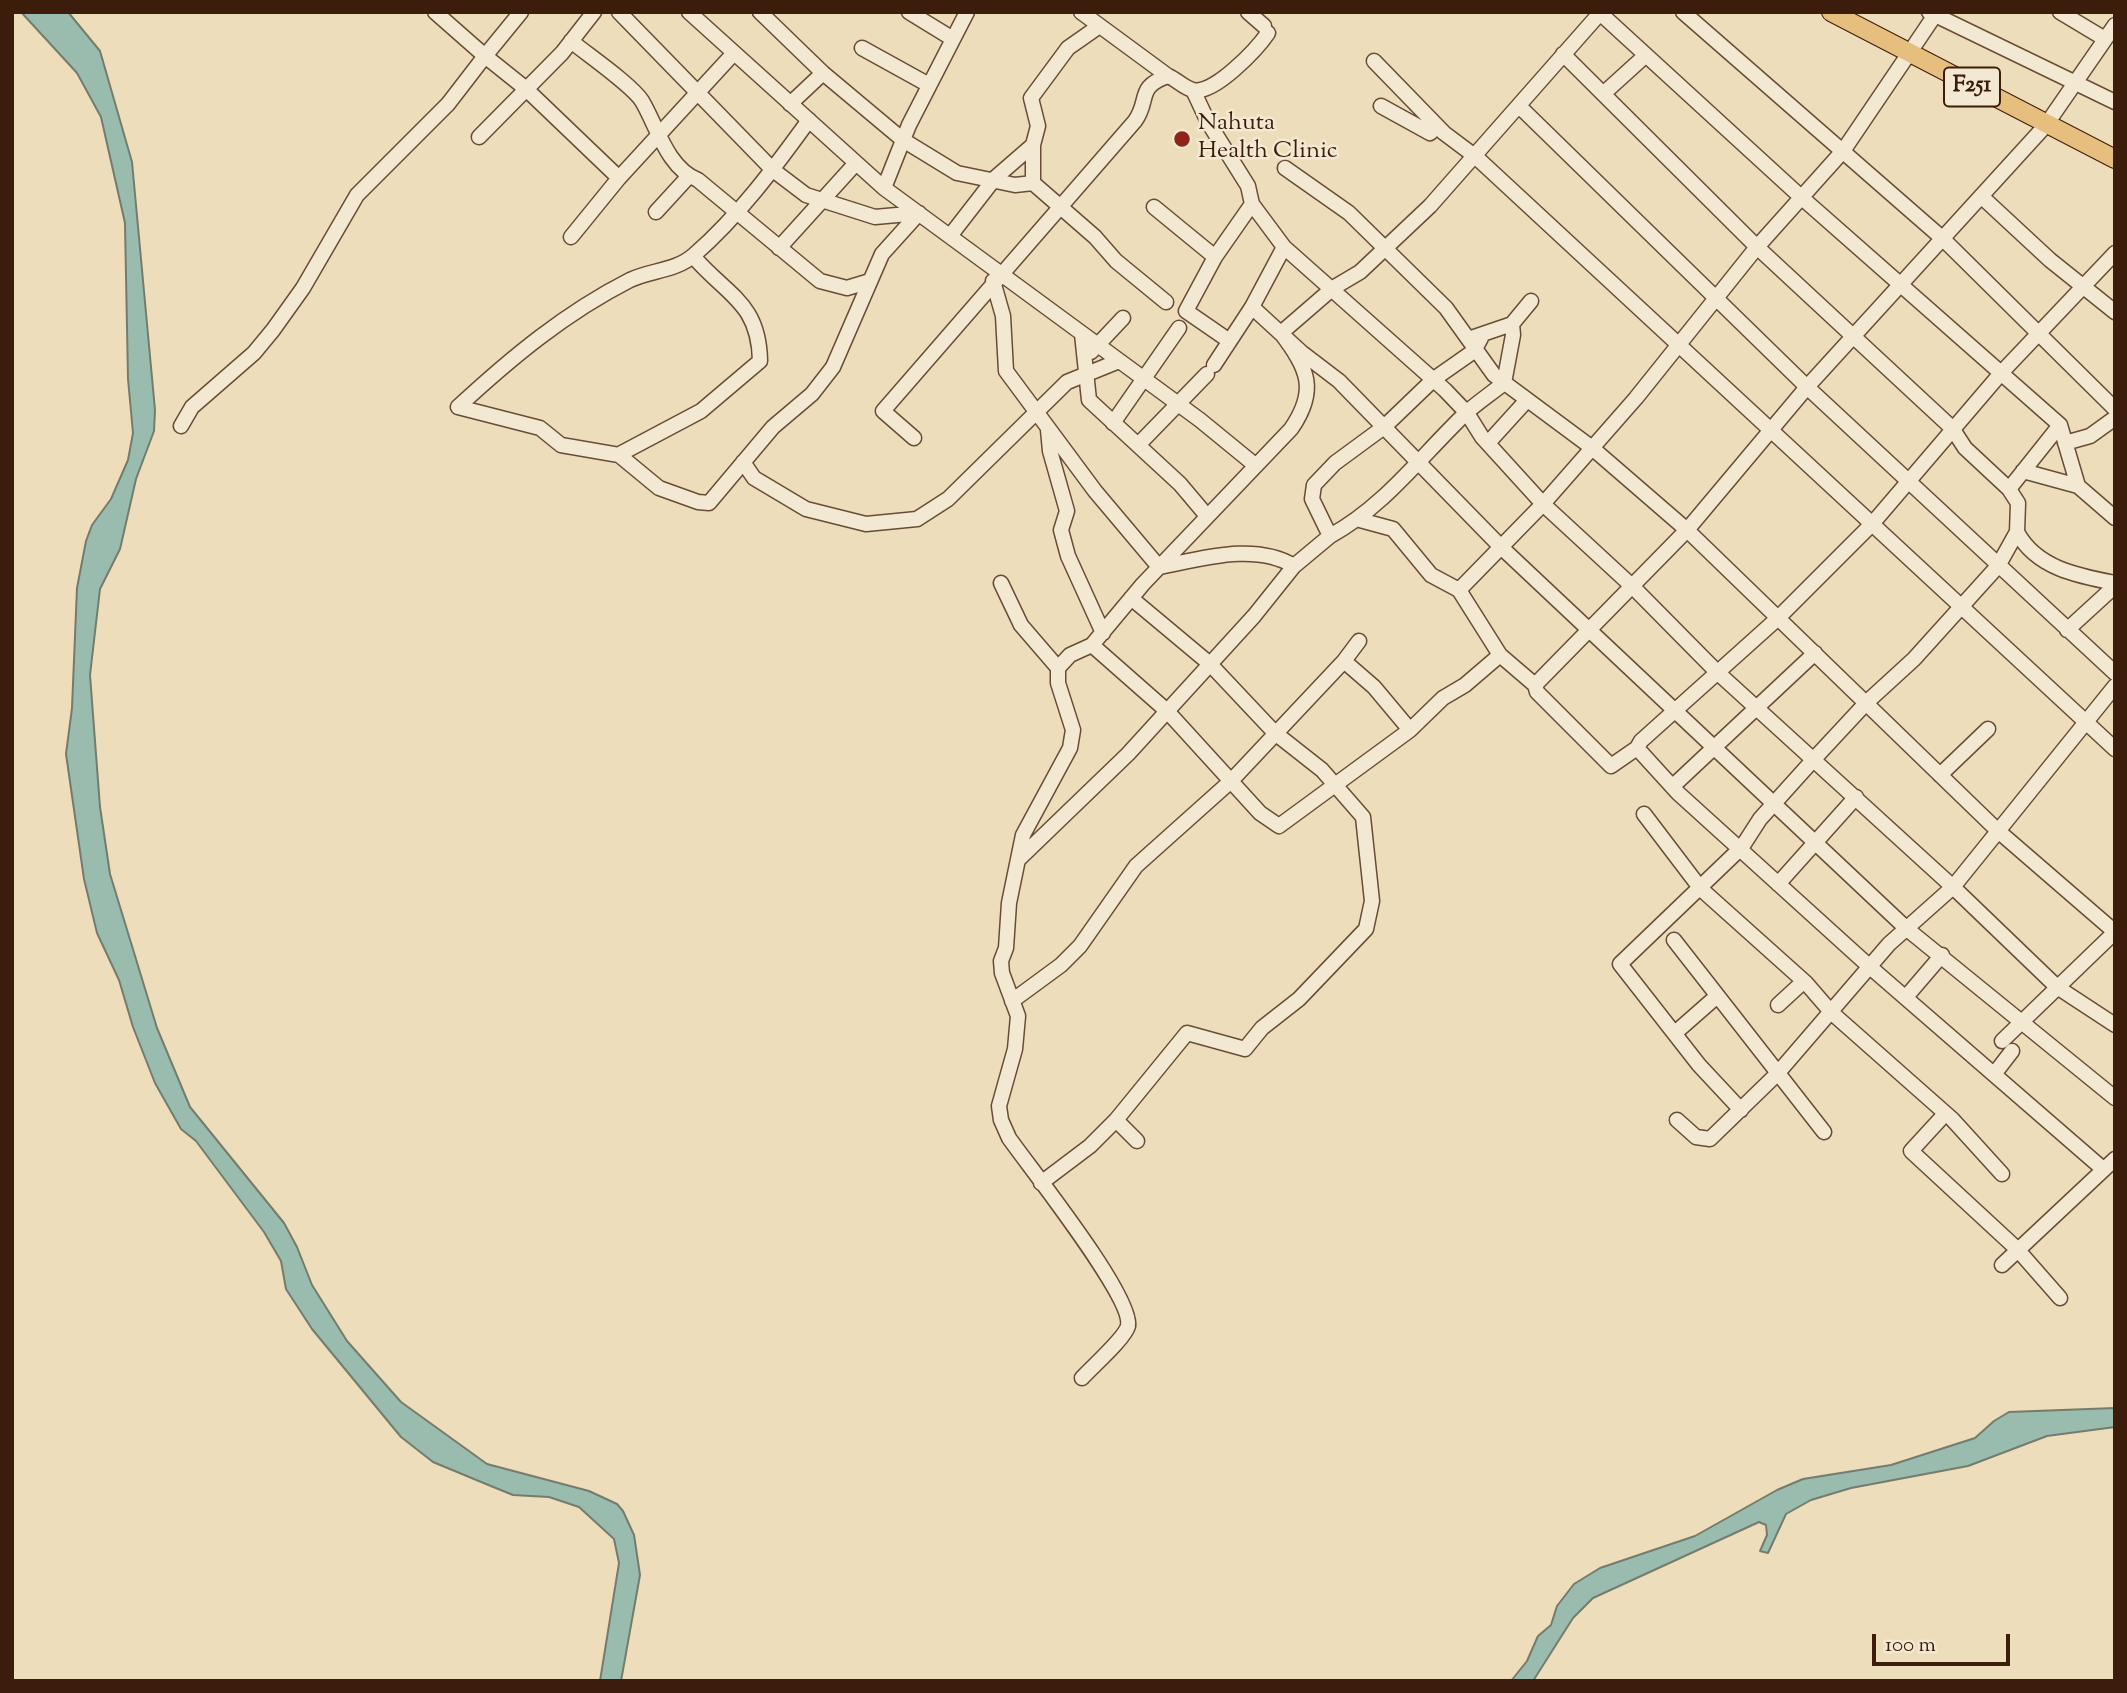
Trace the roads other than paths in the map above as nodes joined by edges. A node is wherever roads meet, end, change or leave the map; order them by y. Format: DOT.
graph roads {
  1 [pos="522,12"];
  2 [pos="594,12"];
  3 [pos="619,12"];
  4 [pos="689,12"];
  5 [pos="760,12"];
  6 [pos="909,12"];
  7 [pos="967,12"];
  8 [pos="1081,12"];
  9 [pos="1248,12"];
  10 [pos="1683,12"];
  11 [pos="2060,12"];
  12 [pos="437,13"];
  13 [pos="1601,13"];
  14 [pos="1834,13"];
  15 [pos="1934,13"];
  16 [pos="2115,24"];
  17 [pos="1098,27"];
  18 [pos="953,38"];
  19 [pos="2105,39"];
  20 [pos="571,41"];
  21 [pos="862,48"];
  22 [pos="734,53"];
  23 [pos="1563,54"];
  24 [pos="1646,55"];
  25 [pos="485,56"];
  26 [pos="1910,56"];
  27 [pos="1374,61"];
  28 [pos="823,73"];
  29 [pos="1168,76"];
  30 [pos="2074,84"];
  31 [pos="929,85"];
  32 [pos="525,88"];
  33 [pos="1193,90"];
  34 [pos="699,94"];
  35 [pos="1604,94"];
  36 [pos="2115,102"];
  37 [pos="790,104"];
  38 [pos="1381,106"];
  39 [pos="1520,107"];
  40 [pos="809,120"];
  41 [pos="2046,125"];
  42 [pos="1437,127"];
  43 [pos="479,137"];
  44 [pos="659,138"];
  45 [pos="903,141"];
  46 [pos="1032,145"];
  47 [pos="1843,151"];
  48 [pos="1476,157"];
  49 [pos="2115,159"];
  50 [pos="856,163"];
  51 [pos="1285,168"];
  52 [pos="773,170"];
  53 [pos="689,176"];
  54 [pos="619,178"];
  55 [pos="995,178"];
  56 [pos="1033,183"];
  57 [pos="884,188"];
  58 [pos="1981,196"];
  59 [pos="1801,197"];
  60 [pos="819,202"];
  61 [pos="1252,204"];
  62 [pos="1060,205"];
  63 [pos="1154,207"];
  64 [pos="656,212"];
  65 [pos="734,212"];
  66 [pos="919,213"];
  67 [pos="949,236"];
  68 [pos="571,237"];
  69 [pos="1942,238"];
  70 [pos="1284,247"];
  71 [pos="1757,247"];
  72 [pos="779,248"];
  73 [pos="1386,249"];
  74 [pos="2115,253"];
  75 [pos="693,256"];
  76 [pos="1214,257"];
  77 [pos="997,277"];
  78 [pos="870,281"];
  79 [pos="1901,283"];
  80 [pos="2083,287"];
  81 [pos="1333,288"];
  82 [pos="1717,298"];
  83 [pos="1531,301"];
  84 [pos="1166,302"];
  85 [pos="1252,307"];
  86 [pos="2115,312"];
  87 [pos="1123,318"];
  88 [pos="1512,324"];
  89 [pos="1180,328"];
  90 [pos="1281,333"];
  91 [pos="1082,334"];
  92 [pos="2039,336"];
  93 [pos="1852,337"];
  94 [pos="1228,340"];
  95 [pos="1474,343"];
  96 [pos="1678,343"];
  97 [pos="1096,344"];
  98 [pos="1119,361"];
  99 [pos="1086,368"];
  100 [pos="2002,372"];
  101 [pos="1434,379"];
  102 [pos="1145,380"];
  103 [pos="1504,383"];
  104 [pos="1807,387"];
  105 [pos="1527,400"];
  106 [pos="1178,405"];
  107 [pos="2115,409"];
  108 [pos="1034,411"];
  109 [pos="1467,413"];
  110 [pos="2115,418"];
  111 [pos="1113,423"];
  112 [pos="2060,425"];
  113 [pos="181,426"];
  114 [pos="1384,427"];
  115 [pos="1952,428"];
  116 [pos="1048,429"];
  117 [pos="1773,429"];
  118 [pos="914,438"];
  119 [pos="1488,443"];
  120 [pos="2065,443"];
  121 [pos="1139,444"];
  122 [pos="1591,447"];
  123 [pos="618,455"];
  124 [pos="743,462"];
  125 [pos="1420,464"];
  126 [pos="1255,465"];
  127 [pos="2023,471"];
  128 [pos="1909,482"];
  129 [pos="2078,486"];
  130 [pos="2009,489"];
  131 [pos="1543,504"];
  132 [pos="1206,516"];
  133 [pos="2115,518"];
  134 [pos="1360,520"];
  135 [pos="1872,524"];
  136 [pos="1687,530"];
  137 [pos="2017,532"];
  138 [pos="1330,536"];
  139 [pos="1501,547"];
  140 [pos="1294,566"];
  141 [pos="1998,566"];
  142 [pos="1159,567"];
  143 [pos="1001,583"];
  144 [pos="2115,585"];
  145 [pos="1633,587"];
  146 [pos="1459,590"];
  147 [pos="1131,598"];
  148 [pos="1958,607"];
  149 [pos="1777,619"];
  150 [pos="1590,630"];
  151 [pos="2067,630"];
  152 [pos="1104,633"];
  153 [pos="1359,642"];
  154 [pos="1092,645"];
  155 [pos="1815,653"];
  156 [pos="1500,654"];
  157 [pos="1344,661"];
  158 [pos="1210,664"];
  159 [pos="1058,668"];
  160 [pos="1717,672"];
  161 [pos="2115,673"];
  162 [pos="1535,685"];
  163 [pos="2115,686"];
  164 [pos="1867,702"];
  165 [pos="1755,707"];
  166 [pos="1167,711"];
  167 [pos="1674,712"];
  168 [pos="2085,722"];
  169 [pos="1988,729"];
  170 [pos="1410,730"];
  171 [pos="1275,733"];
  172 [pos="1712,747"];
  173 [pos="1637,748"];
  174 [pos="2115,750"];
  175 [pos="1814,759"];
  176 [pos="1940,774"];
  177 [pos="1231,782"];
  178 [pos="1336,786"];
  179 [pos="1674,786"];
  180 [pos="1856,797"];
  181 [pos="1772,805"];
  182 [pos="1643,814"];
  183 [pos="1997,830"];
  184 [pos="1815,842"];
  185 [pos="1742,848"];
  186 [pos="1018,860"];
  187 [pos="1778,884"];
  188 [pos="1953,887"];
  189 [pos="1701,889"];
  190 [pos="1907,929"];
  191 [pos="1674,940"];
  192 [pos="1942,955"];
  193 [pos="1870,967"];
  194 [pos="1803,982"];
  195 [pos="2057,988"];
  196 [pos="1716,997"];
  197 [pos="1906,997"];
  198 [pos="1012,1001"];
  199 [pos="1778,1005"];
  200 [pos="1832,1013"];
  201 [pos="2021,1023"];
  202 [pos="2115,1025"];
  203 [pos="1675,1033"];
  204 [pos="1994,1073"];
  205 [pos="1777,1074"];
  206 [pos="2115,1098"];
  207 [pos="1741,1110"];
  208 [pos="1945,1114"];
  209 [pos="1677,1119"];
  210 [pos="1116,1120"];
  211 [pos="1824,1132"];
  212 [pos="1137,1141"];
  213 [pos="2115,1159"];
  214 [pos="2103,1169"];
  215 [pos="2002,1174"];
  216 [pos="1041,1183"];
  217 [pos="2017,1249"];
  218 [pos="2002,1265"];
  219 [pos="2060,1298"];
  220 [pos="1082,1378"];
  1 -- 25 [label="street"];
  2 -- 20 [label="street"];
  3 -- 34 [label="street"];
  4 -- 22 [label="street"];
  5 -- 28 [label="street"];
  6 -- 18 [label="street"];
  7 -- 18 [label="street"];
  8 -- 17 [label="street"];
  9 -- 33 [label="street"];
  10 -- 47 [label="street"];
  11 -- 19 [label="street"];
  12 -- 25 [label="street"];
  13 -- 23 [label="street"];
  13 -- 24 [label="street"];
  14 -- 26 [label="main road, F251"];
  15 -- 26 [label="street"];
  15 -- 30 [label="street"];
  16 -- 19 [label="street"];
  17 -- 29 [label="street"];
  17 -- 46 [label="street"];
  18 -- 31 [label="street"];
  19 -- 30 [label="street"];
  20 -- 32 [label="street"];
  20 -- 44 [label="street"];
  21 -- 31 [label="street"];
  22 -- 34 [label="street"];
  22 -- 37 [label="street"];
  23 -- 35 [label="street"];
  23 -- 39 [label="street"];
  24 -- 35 [label="street"];
  24 -- 59 [label="street"];
  25 -- 32 [label="street"];
  25 -- 113 [label="street"];
  26 -- 41 [label="main road, F251"];
  26 -- 47 [label="street"];
  27 -- 42 [label="street"];
  28 -- 37 [label="street"];
  28 -- 45 [label="street"];
  29 -- 33 [label="street"];
  29 -- 62 [label="street"];
  30 -- 36 [label="street"];
  30 -- 41 [label="street"];
  31 -- 45 [label="street"];
  32 -- 43 [label="street"];
  32 -- 54 [label="street"];
  33 -- 61 [label="street"];
  34 -- 44 [label="street"];
  34 -- 52 [label="street"];
  35 -- 71 [label="street"];
  37 -- 40 [label="street"];
  38 -- 42 [label="street"];
  39 -- 48 [label="street"];
  39 -- 82 [label="street"];
  40 -- 50 [label="street"];
  40 -- 52 [label="street"];
  41 -- 49 [label="main road, F251"];
  41 -- 58 [label="street"];
  42 -- 48 [label="street"];
  44 -- 53 [label="street"];
  44 -- 54 [label="street"];
  45 -- 55 [label="street"];
  45 -- 57 [label="street"];
  46 -- 55 [label="street"];
  46 -- 56 [label="street"];
  47 -- 59 [label="street"];
  47 -- 69 [label="street"];
  48 -- 73 [label="street"];
  48 -- 96 [label="street"];
  50 -- 57 [label="street"];
  50 -- 60 [label="street"];
  51 -- 73 [label="street"];
  52 -- 60 [label="street"];
  52 -- 65 [label="street"];
  53 -- 64 [label="street"];
  53 -- 65 [label="street"];
  54 -- 68 [label="street"];
  55 -- 56 [label="street"];
  55 -- 67 [label="street"];
  56 -- 62 [label="street"];
  57 -- 66 [label="street"];
  58 -- 69 [label="street"];
  58 -- 80 [label="street"];
  59 -- 71 [label="street"];
  59 -- 79 [label="street"];
  60 -- 66 [label="street"];
  60 -- 72 [label="street"];
  61 -- 70 [label="street"];
  61 -- 76 [label="street"];
  62 -- 77 [label="street"];
  62 -- 84 [label="street"];
  63 -- 76 [label="street"];
  65 -- 72 [label="street"];
  65 -- 75 [label="street"];
  66 -- 67 [label="street"];
  66 -- 78 [label="street"];
  67 -- 77 [label="street"];
  69 -- 79 [label="street"];
  69 -- 92 [label="street"];
  70 -- 81 [label="street"];
  70 -- 85 [label="street"];
  71 -- 82 [label="street"];
  71 -- 93 [label="street"];
  72 -- 78 [label="street"];
  73 -- 81 [label="street"];
  73 -- 95 [label="street"];
  74 -- 80 [label="street"];
  75 -- 123 [label="street"];
  75 -- 123 [label="street"];
  76 -- 94 [label="street"];
  77 -- 91 [label="street"];
  77 -- 108 [label="street"];
  77 -- 118 [label="street"];
  78 -- 124 [label="street"];
  79 -- 93 [label="street"];
  79 -- 100 [label="street"];
  80 -- 86 [label="street"];
  80 -- 92 [label="street"];
  81 -- 90 [label="street"];
  81 -- 101 [label="street"];
  82 -- 96 [label="street"];
  82 -- 104 [label="street"];
  83 -- 88 [label="street"];
  85 -- 90 [label="street"];
  85 -- 94 [label="street"];
  87 -- 97 [label="street"];
  88 -- 95 [label="street"];
  88 -- 103 [label="street"];
  89 -- 102 [label="street"];
  90 -- 114 [label="street"];
  90 -- 126 [label="street"];
  91 -- 97 [label="street"];
  91 -- 99 [label="street"];
  92 -- 100 [label="street"];
  92 -- 107 [label="street"];
  93 -- 104 [label="street"];
  93 -- 115 [label="street"];
  94 -- 106 [label="street"];
  95 -- 101 [label="street"];
  95 -- 103 [label="street"];
  96 -- 117 [label="street"];
  96 -- 122 [label="street"];
  97 -- 98 [label="street"];
  97 -- 99 [label="street"];
  98 -- 99 [label="street"];
  98 -- 102 [label="street"];
  99 -- 108 [label="street"];
  99 -- 111 [label="street"];
  100 -- 112 [label="street"];
  100 -- 115 [label="street"];
  101 -- 109 [label="street"];
  101 -- 114 [label="street"];
  102 -- 106 [label="street"];
  102 -- 111 [label="street"];
  103 -- 105 [label="street"];
  103 -- 109 [label="street"];
  104 -- 117 [label="street"];
  104 -- 128 [label="street"];
  105 -- 119 [label="street"];
  105 -- 122 [label="street"];
  106 -- 121 [label="street"];
  106 -- 126 [label="street"];
  108 -- 116 [label="street"];
  108 -- 124 [label="street"];
  109 -- 119 [label="street"];
  109 -- 125 [label="street"];
  110 -- 120 [label="street"];
  111 -- 121 [label="street"];
  112 -- 120 [label="street"];
  112 -- 127 [label="street"];
  114 -- 125 [label="street"];
  114 -- 138 [label="street"];
  115 -- 128 [label="street"];
  115 -- 130 [label="street"];
  116 -- 142 [label="street"];
  116 -- 152 [label="street"];
  117 -- 135 [label="street"];
  117 -- 136 [label="street"];
  119 -- 131 [label="street"];
  120 -- 129 [label="street"];
  121 -- 132 [label="street"];
  122 -- 131 [label="street"];
  122 -- 136 [label="street"];
  123 -- 124 [label="street"];
  125 -- 134 [label="street"];
  125 -- 139 [label="street"];
  126 -- 132 [label="street"];
  127 -- 129 [label="street"];
  127 -- 130 [label="street"];
  128 -- 135 [label="street"];
  128 -- 141 [label="street"];
  129 -- 133 [label="street"];
  130 -- 137 [label="street"];
  131 -- 139 [label="street"];
  131 -- 145 [label="street"];
  132 -- 142 [label="street"];
  134 -- 138 [label="street"];
  134 -- 146 [label="street"];
  135 -- 148 [label="street"];
  135 -- 149 [label="street"];
  136 -- 145 [label="street"];
  136 -- 149 [label="street"];
  137 -- 141 [label="street"];
  137 -- 144 [label="street"];
  138 -- 140 [label="street"];
  139 -- 146 [label="street"];
  139 -- 150 [label="street"];
  140 -- 142 [label="street"];
  140 -- 158 [label="street"];
  141 -- 148 [label="street"];
  141 -- 151 [label="street"];
  142 -- 147 [label="street"];
  143 -- 159 [label="street"];
  144 -- 151 [label="street"];
  145 -- 150 [label="street"];
  145 -- 160 [label="street"];
  146 -- 156 [label="street"];
  147 -- 152 [label="street"];
  147 -- 158 [label="street"];
  148 -- 164 [label="street"];
  148 -- 168 [label="street"];
  149 -- 155 [label="street"];
  149 -- 160 [label="street"];
  150 -- 162 [label="street"];
  150 -- 167 [label="street"];
  151 -- 161 [label="street"];
  152 -- 154 [label="street"];
  153 -- 157 [label="street"];
  154 -- 159 [label="street"];
  154 -- 166 [label="street"];
  155 -- 164 [label="street"];
  155 -- 165 [label="street"];
  156 -- 162 [label="street"];
  156 -- 170 [label="street"];
  157 -- 170 [label="street"];
  157 -- 171 [label="street"];
  158 -- 166 [label="street"];
  158 -- 171 [label="street"];
  159 -- 186 [label="street"];
  160 -- 165 [label="street"];
  160 -- 167 [label="street"];
  162 -- 173 [label="street"];
  163 -- 168 [label="street"];
  164 -- 175 [label="street"];
  164 -- 176 [label="street"];
  165 -- 172 [label="street"];
  165 -- 175 [label="street"];
  166 -- 177 [label="street"];
  166 -- 186 [label="street"];
  167 -- 172 [label="street"];
  167 -- 173 [label="street"];
  168 -- 174 [label="street"];
  168 -- 183 [label="street"];
  169 -- 176 [label="street"];
  170 -- 178 [label="street"];
  171 -- 177 [label="street"];
  171 -- 178 [label="street"];
  172 -- 179 [label="street"];
  172 -- 181 [label="street"];
  173 -- 179 [label="street"];
  175 -- 180 [label="street"];
  175 -- 181 [label="street"];
  176 -- 183 [label="street"];
  177 -- 178 [label="street"];
  177 -- 198 [label="street"];
  178 -- 210 [label="street"];
  179 -- 185 [label="street"];
  180 -- 184 [label="street"];
  180 -- 188 [label="street"];
  181 -- 184 [label="street"];
  181 -- 185 [label="street"];
  182 -- 189 [label="street"];
  183 -- 188 [label="street"];
  183 -- 195 [label="street"];
  184 -- 187 [label="street"];
  184 -- 190 [label="street"];
  185 -- 187 [label="street"];
  185 -- 189 [label="street"];
  186 -- 198 [label="street"];
  187 -- 193 [label="street"];
  188 -- 190 [label="street"];
  188 -- 195 [label="street"];
  189 -- 194 [label="street"];
  189 -- 203 [label="street"];
  190 -- 192 [label="street"];
  190 -- 193 [label="street"];
  191 -- 196 [label="street"];
  192 -- 197 [label="street"];
  192 -- 201 [label="street"];
  193 -- 197 [label="street"];
  193 -- 200 [label="street"];
  194 -- 199 [label="street"];
  194 -- 200 [label="street"];
  195 -- 201 [label="street"];
  195 -- 202 [label="street"];
  196 -- 203 [label="street"];
  196 -- 205 [label="street"];
  197 -- 204 [label="street"];
  198 -- 216 [label="street"];
  200 -- 205 [label="street"];
  200 -- 208 [label="street"];
  201 -- 204 [label="street"];
  201 -- 206 [label="street"];
  203 -- 207 [label="street"];
  204 -- 214 [label="street"];
  205 -- 207 [label="street"];
  205 -- 211 [label="street"];
  207 -- 209 [label="street"];
  208 -- 215 [label="street"];
  208 -- 217 [label="street"];
  210 -- 212 [label="street"];
  210 -- 216 [label="street"];
  213 -- 214 [label="street"];
  214 -- 217 [label="street"];
  216 -- 220 [label="street"];
  217 -- 218 [label="street"];
  217 -- 219 [label="street"];
}
